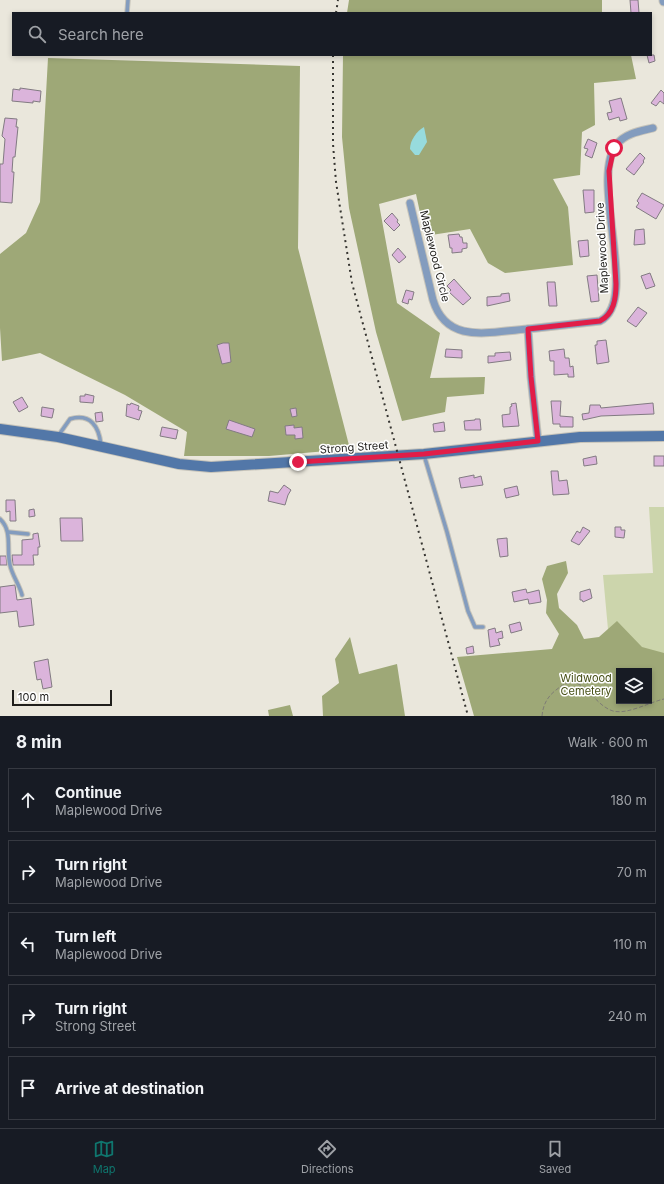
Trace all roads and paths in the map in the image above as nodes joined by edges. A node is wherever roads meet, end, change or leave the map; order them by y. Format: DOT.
graph roads {
  1 [pos="128,0"];
  2 [pos="127,12"];
  3 [pos="653,128"];
  4 [pos="410,203"];
  5 [pos="528,329"];
  6 [pos="0,429"];
  7 [pos="664,436"];
  8 [pos="58,437"];
  9 [pos="538,441"];
  10 [pos="101,447"];
  11 [pos="424,454"];
  12 [pos="0,519"];
  13 [pos="8,532"];
  14 [pos="28,534"];
  15 [pos="22,594"];
  16 [pos="483,627"];
  17 [pos="664,699"];
  18 [pos="542,716"];
  1 -- 2 [label="lane"];
  3 -- 5 [label="street, Maplewood Drive"];
  4 -- 5 [label="street, Maplewood Circle"];
  5 -- 9 [label="street"];
  6 -- 8 [label="main road, Strong Street"];
  7 -- 9 [label="main road, Strong Street"];
  8 -- 10 [label="main road, Strong Street"];
  8 -- 10 [label="lane"];
  9 -- 11 [label="main road, Strong Street"];
  10 -- 11 [label="main road, Strong Street"];
  11 -- 16 [label="lane"];
  12 -- 13 [label="lane"];
  13 -- 14 [label="lane"];
  13 -- 15 [label="lane"];
  17 -- 18 [label="path"];
}
